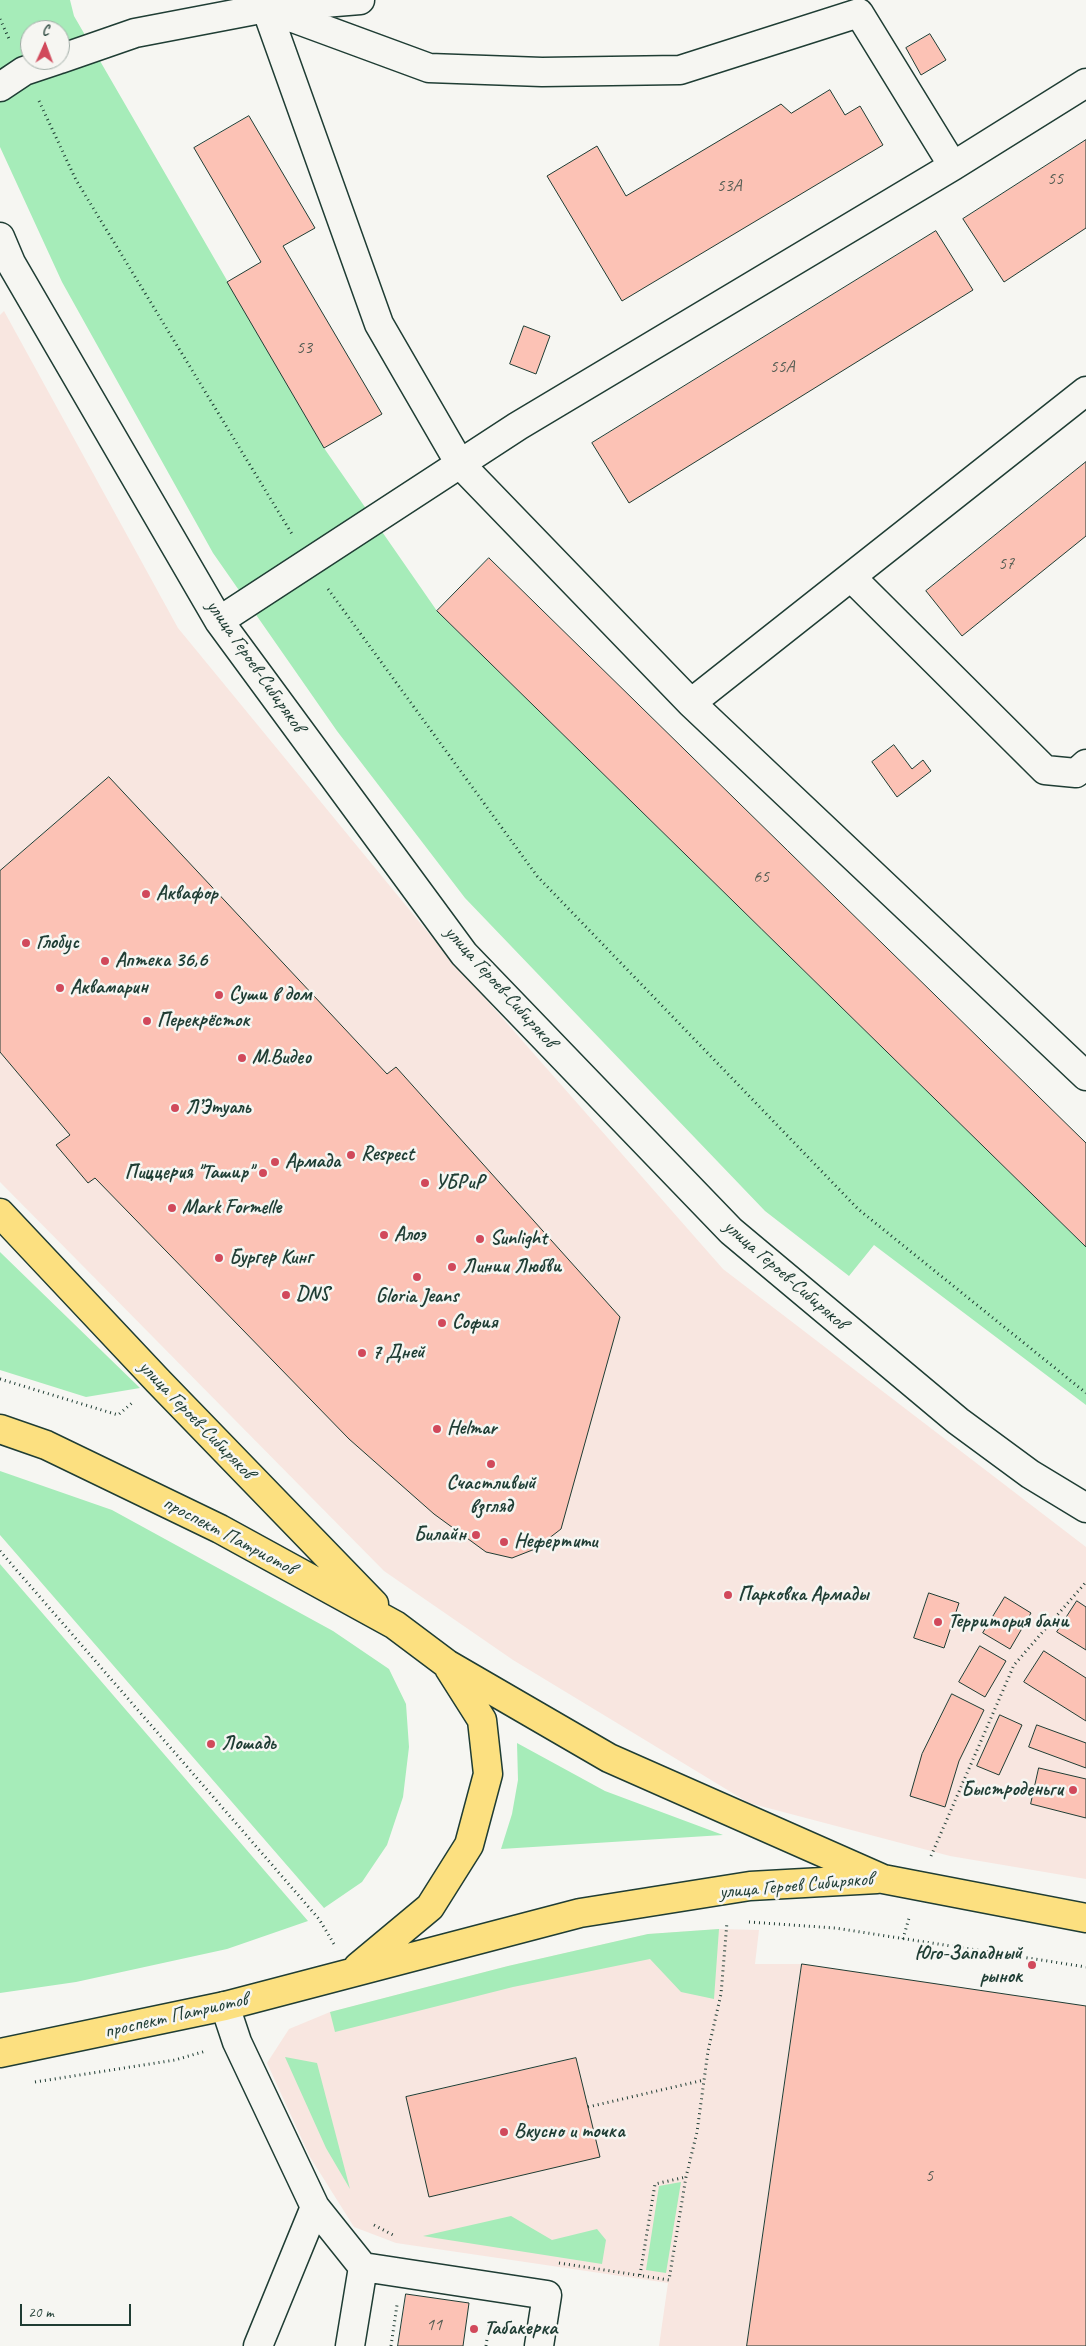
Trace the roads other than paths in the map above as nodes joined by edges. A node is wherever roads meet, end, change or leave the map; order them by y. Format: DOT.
graph roads {
  1 [pos="360,0"];
  2 [pos="266,8"];
  3 [pos="70,55"];
  4 [pos="27,70"];
  5 [pos="1086,83"];
  6 [pos="0,88"];
  7 [pos="953,166"];
  8 [pos="0,237"];
  9 [pos="5,271"];
  10 [pos="1086,391"];
  11 [pos="460,464"];
  12 [pos="851,577"];
  13 [pos="219,621"];
  14 [pos="691,703"];
  15 [pos="1086,764"];
  16 [pos="1086,1076"];
  17 [pos="0,1213"];
  18 [pos="0,1429"];
  19 [pos="1086,1508"];
  20 [pos="395,1625"];
  21 [pos="447,1664"];
  22 [pos="884,1879"];
  23 [pos="1086,1918"];
  24 [pos="351,1973"];
  25 [pos="225,2006"];
  26 [pos="0,2053"];
  27 [pos="315,2207"];
  28 [pos="362,2267"];
  29 [pos="258,2346"];
  30 [pos="350,2346"];
  31 [pos="539,2346"];
  1 -- 2 [label="street"];
  2 -- 3 [label="street"];
  2 -- 7 [label="street"];
  2 -- 11 [label="street"];
  4 -- 6 [label="street"];
  5 -- 7 [label="street"];
  7 -- 11 [label="street"];
  8 -- 9 [label="street"];
  9 -- 13 [label="street, улица Героев-Сибиряков"];
  10 -- 12 [label="street"];
  11 -- 13 [label="street"];
  11 -- 14 [label="street"];
  12 -- 14 [label="street"];
  12 -- 15 [label="street"];
  13 -- 19 [label="street, улица Героев-Сибиряков"];
  14 -- 16 [label="street"];
  17 -- 20 [label="highway, улица Героев-Сибиряков"];
  18 -- 20 [label="highway, проспект Патриотов"];
  20 -- 21 [label="highway, проспект Патриотов"];
  21 -- 22 [label="highway, улица Героев Сибиряков"];
  21 -- 24 [label="highway"];
  22 -- 23 [label="highway"];
  22 -- 24 [label="highway, улица Героев Сибиряков"];
  24 -- 25 [label="highway, проспект Патриотов"];
  25 -- 26 [label="highway, проспект Патриотов"];
  25 -- 27 [label="street"];
  27 -- 28 [label="street"];
  27 -- 29 [label="street"];
  28 -- 30 [label="street"];
  28 -- 31 [label="street"];
}
